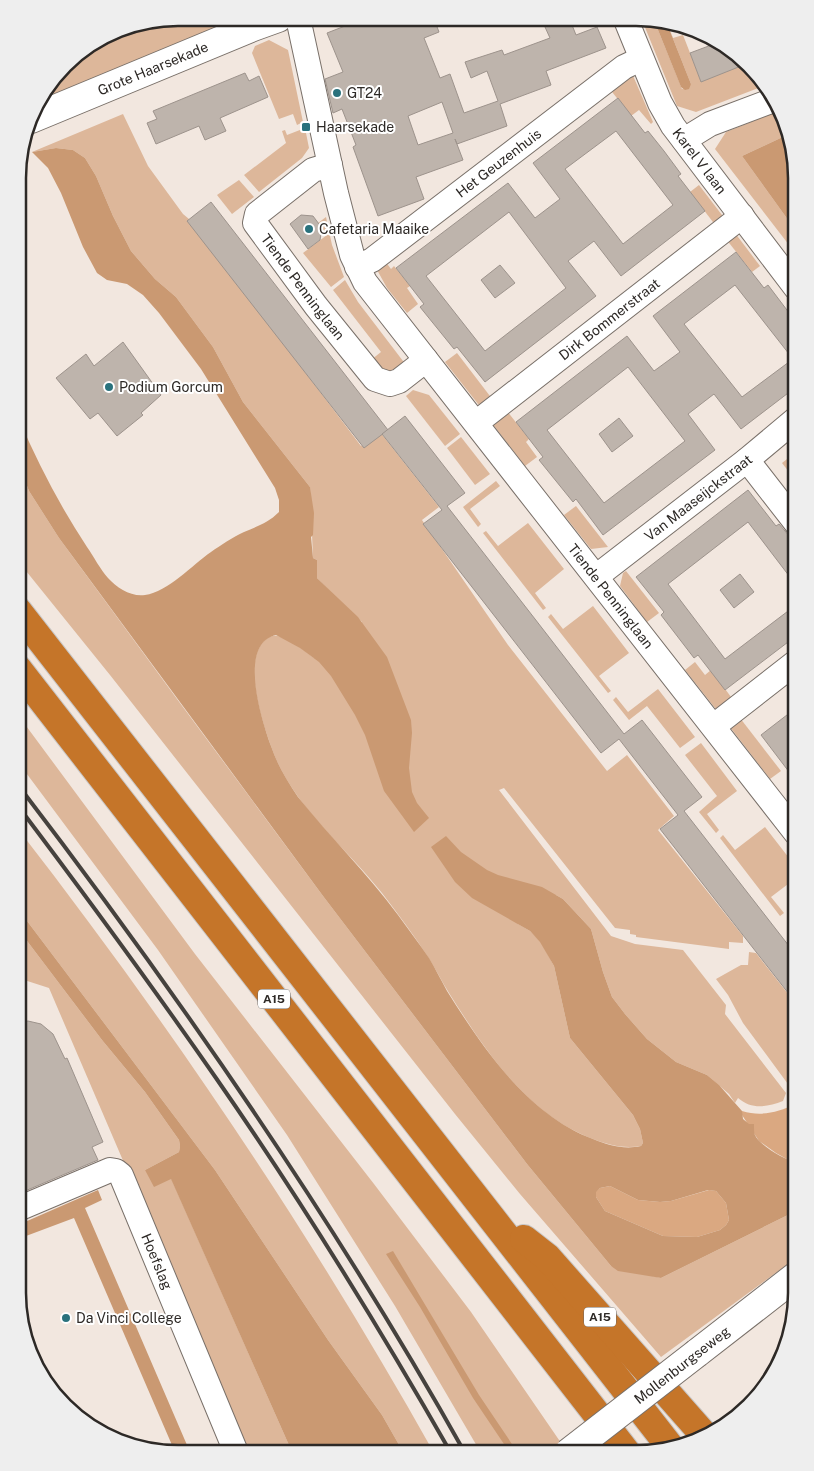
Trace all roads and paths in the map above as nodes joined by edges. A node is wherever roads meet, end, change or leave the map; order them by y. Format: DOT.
graph roads {
  1 [pos="628,26"];
  2 [pos="254,27"];
  3 [pos="300,27"];
  4 [pos="642,59"];
  5 [pos="767,103"];
  6 [pos="40,115"];
  7 [pos="684,140"];
  8 [pos="330,165"];
  9 [pos="742,216"];
  10 [pos="357,267"];
  11 [pos="788,277"];
  12 [pos="426,360"];
  13 [pos="476,423"];
  14 [pos="788,425"];
  15 [pos="747,460"];
  16 [pos="788,512"];
  17 [pos="596,576"];
  18 [pos="26,621"];
  19 [pos="788,669"];
  20 [pos="26,679"];
  21 [pos="714,726"];
  22 [pos="787,822"];
  23 [pos="26,1206"];
  24 [pos="485,1209"];
  25 [pos="787,1283"];
  26 [pos="700,1430"];
  27 [pos="666,1441"];
  28 [pos="233,1445"];
  29 [pos="578,1445"];
  30 [pos="620,1445"];
  1 -- 4 [label="street, Karel V laan"];
  2 -- 6 [label="street, Grote Haarsekade"];
  3 -- 8 [label="street, Tiende Penninglaan"];
  4 -- 7 [label="street, Karel V laan"];
  4 -- 10 [label="street, Het Geuzenhuis"];
  5 -- 7 [label="street"];
  7 -- 9 [label="street, Karel V laan"];
  8 -- 10 [label="street, Tiende Penninglaan"];
  8 -- 12 [label="street, Tiende Penninglaan"];
  9 -- 11 [label="street, Karel V laan"];
  9 -- 13 [label="street, Dirk Bommerstraat"];
  10 -- 12 [label="street, Tiende Penninglaan"];
  12 -- 13 [label="street, Tiende Penninglaan"];
  13 -- 17 [label="street, Tiende Penninglaan"];
  14 -- 15 [label="street, Van Maaseijckstraat"];
  15 -- 16 [label="street"];
  15 -- 17 [label="street, Van Maaseijckstraat"];
  17 -- 21 [label="street, Tiende Penninglaan"];
  18 -- 24 [label="highway, A15"];
  19 -- 21 [label="street"];
  20 -- 30 [label="highway, A15"];
  21 -- 22 [label="street, Tiende Penninglaan"];
  23 -- 28 [label="street, Hoefslag"];
  24 -- 26 [label="highway, A15"];
  24 -- 27 [label="highway, A15"];
  25 -- 29 [label="street, Mollenburgseweg, bridge"];
}
